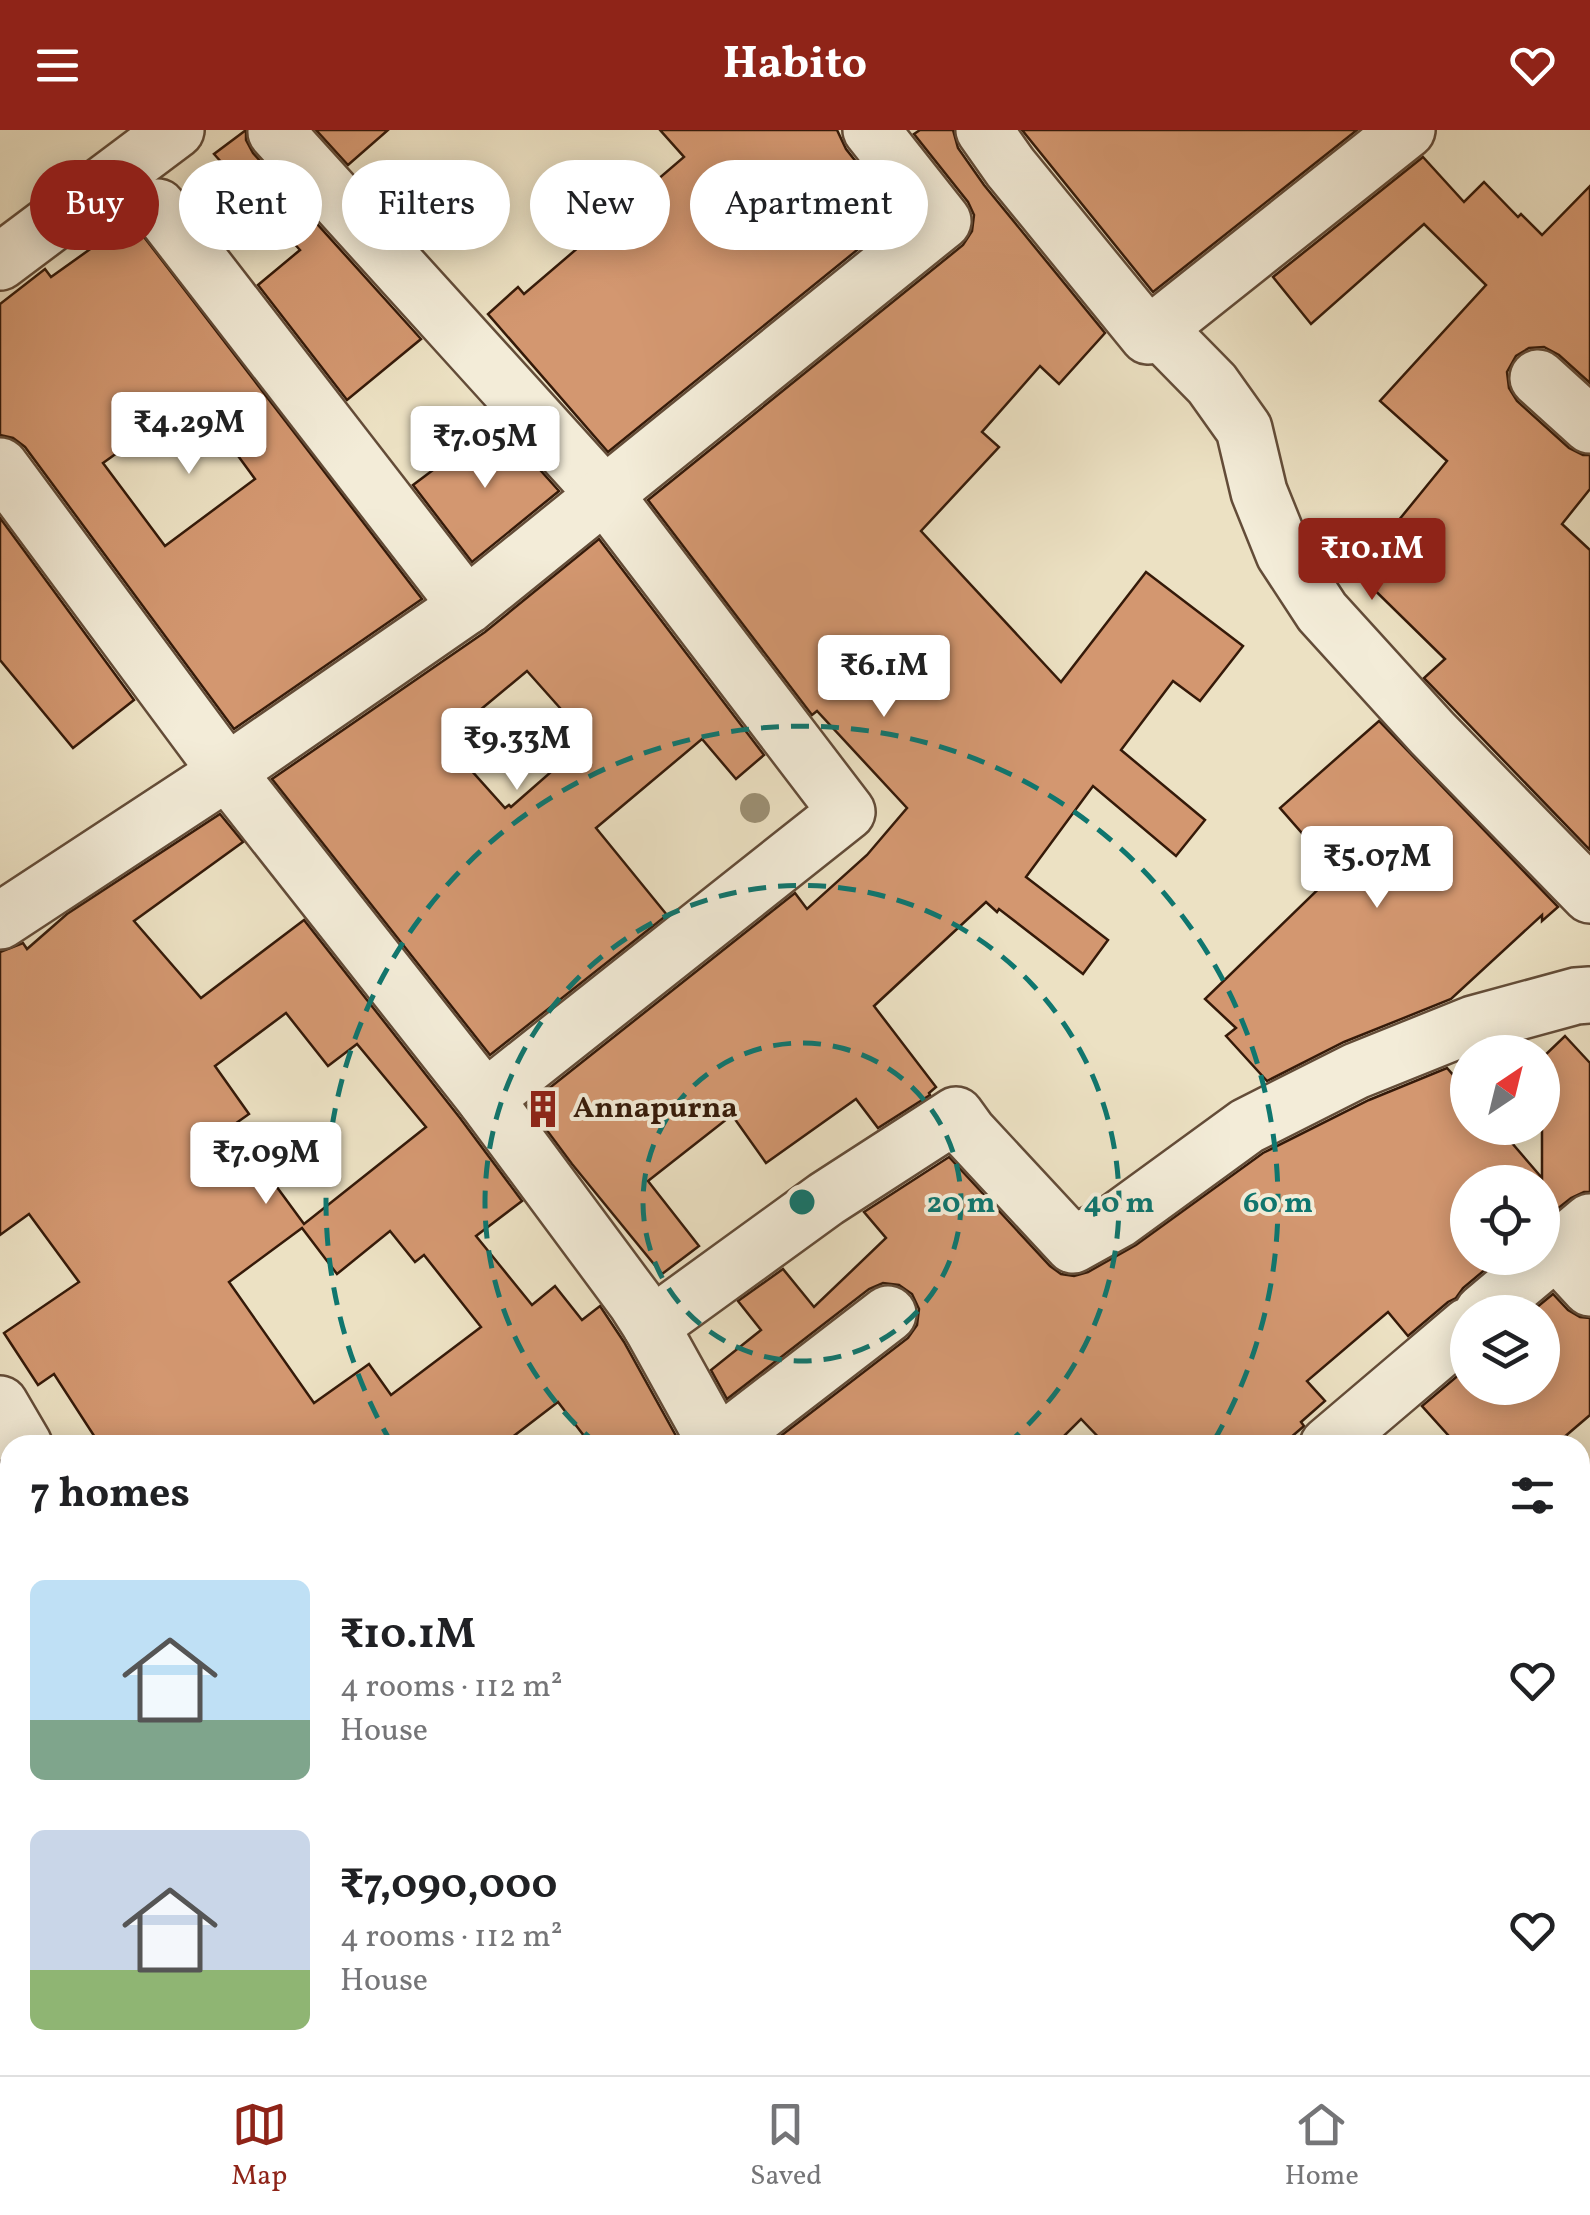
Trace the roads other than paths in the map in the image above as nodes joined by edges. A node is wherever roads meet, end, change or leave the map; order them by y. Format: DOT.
graph roads {
  1 [pos="176,130"];
  2 [pos="871,130"];
  3 [pos="1407,130"];
  4 [pos="276,132"];
  5 [pos="997,148"];
  6 [pos="159,208"];
  7 [pos="943,221"];
  8 [pos="0,262"];
  9 [pos="1157,328"];
  10 [pos="1538,378"];
  11 [pos="1590,425"];
  12 [pos="0,466"];
  13 [pos="605,495"];
  14 [pos="466,606"];
  15 [pos="227,772"];
  16 [pos="1590,895"];
  17 [pos="0,921"];
  18 [pos="1590,996"];
  19 [pos="485,1099"];
  20 [pos="1579,1253"];
  21 [pos="1511,1295"];
  22 [pos="888,1314"];
  23 [pos="651,1326"];
  24 [pos="1450,1341"];
  25 [pos="711,1435"];
  26 [pos="730,1435"];
  27 [pos="1340,1435"];
  1 -- 8 [label="street"];
  2 -- 7 [label="street"];
  3 -- 9 [label="street"];
  4 -- 13 [label="street"];
  5 -- 7 [label="street"];
  5 -- 9 [label="street"];
  6 -- 14 [label="street"];
  7 -- 13 [label="street"];
  9 -- 16 [label="street"];
  10 -- 11 [label="street"];
  12 -- 15 [label="street"];
  13 -- 14 [label="street"];
  13 -- 19 [label="street"];
  14 -- 15 [label="street"];
  15 -- 17 [label="street"];
  15 -- 19 [label="street"];
  18 -- 23 [label="street"];
  19 -- 23 [label="street"];
  20 -- 21 [label="street"];
  22 -- 26 [label="street"];
  23 -- 25 [label="street"];
  24 -- 27 [label="street"];
}
